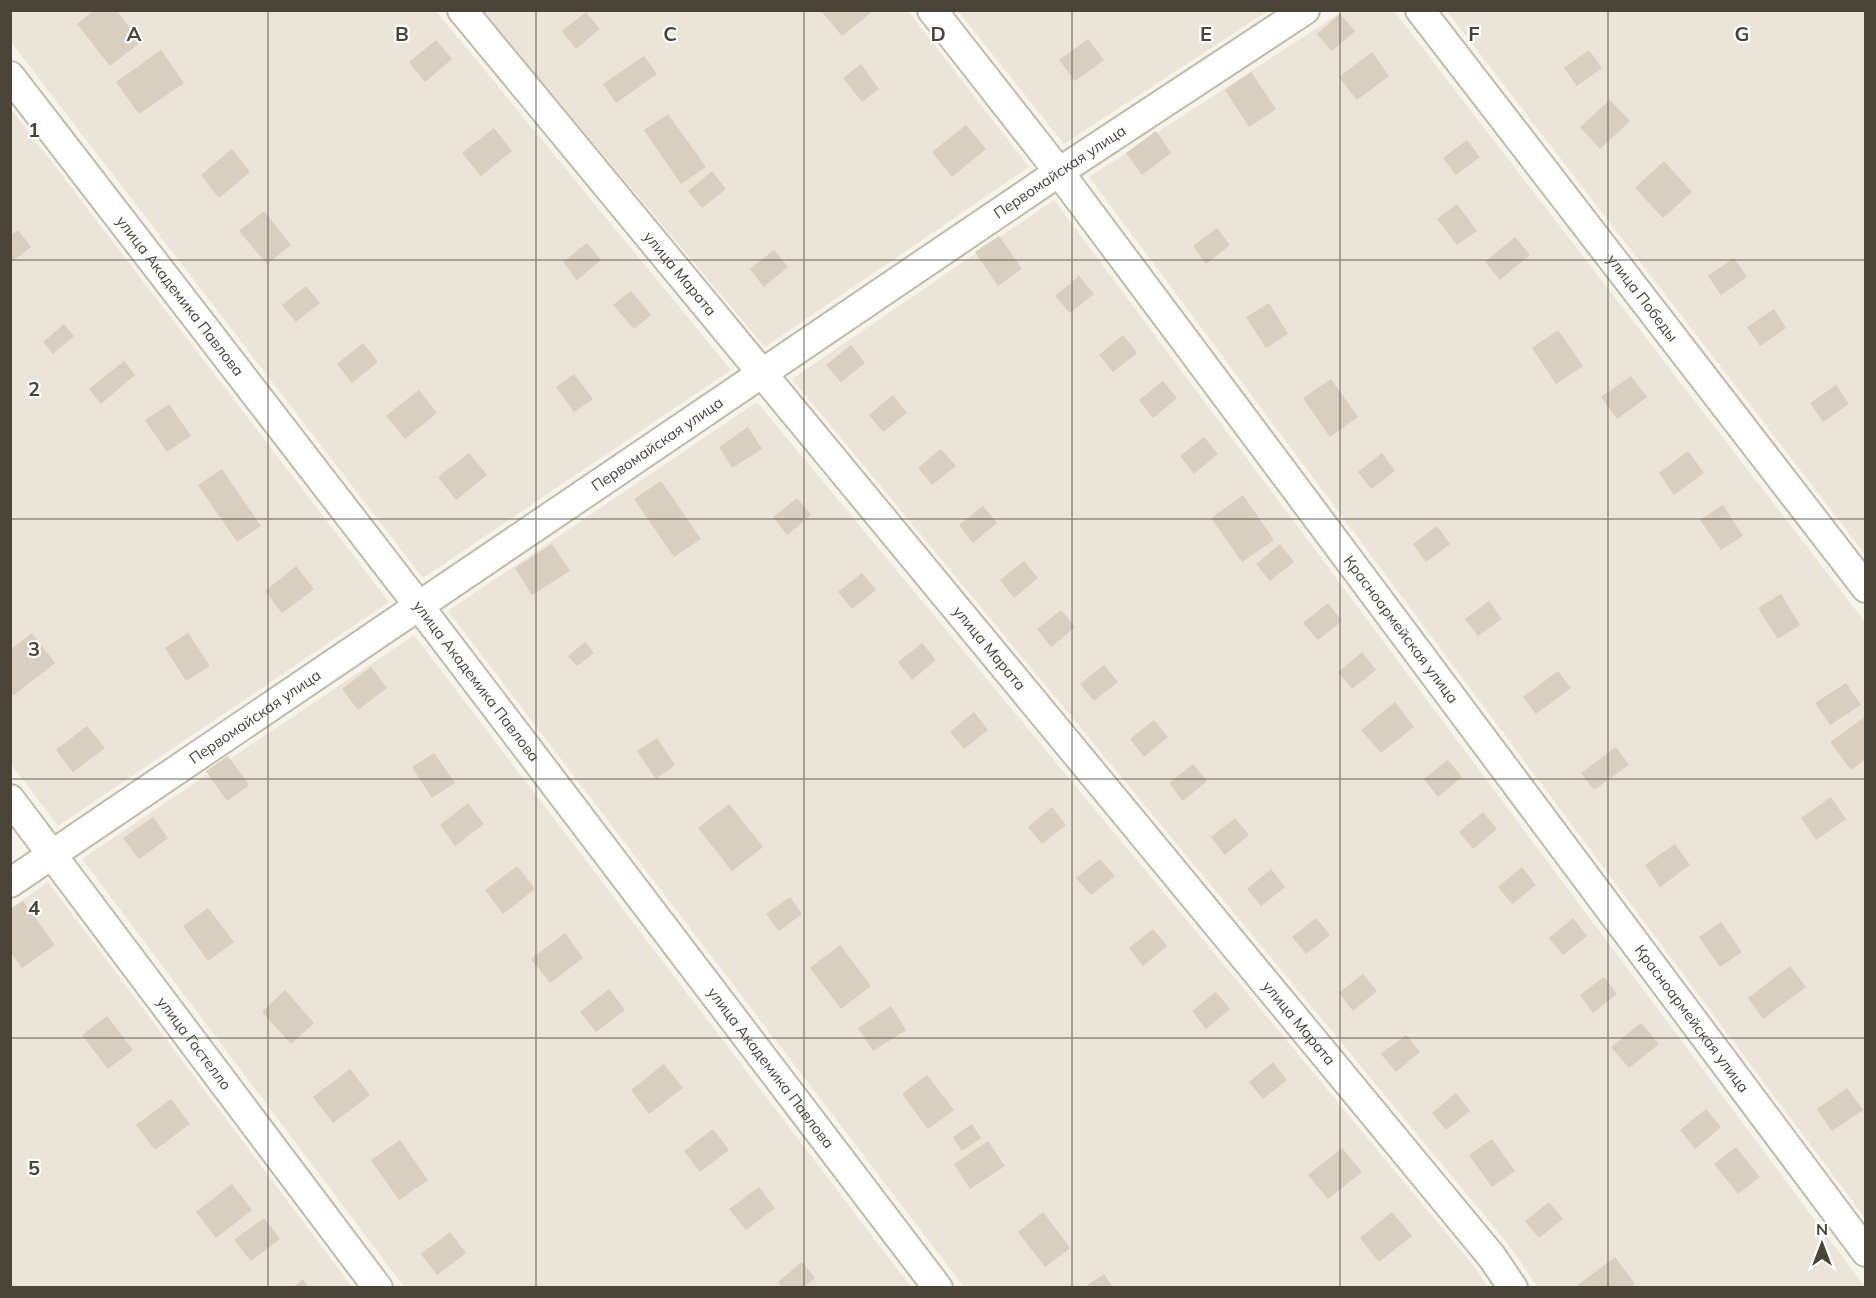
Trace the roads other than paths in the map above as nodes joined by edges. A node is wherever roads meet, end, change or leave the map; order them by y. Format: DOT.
graph roads {
  1 [pos="462,10"];
  2 [pos="932,10"];
  3 [pos="1305,10"];
  4 [pos="1420,10"];
  5 [pos="10,76"];
  6 [pos="1059,172"];
  7 [pos="761,374"];
  8 [pos="1866,588"];
  9 [pos="418,606"];
  10 [pos="10,799"];
  11 [pos="53,855"];
  12 [pos="10,883"];
  13 [pos="1866,1252"];
  14 [pos="378,1287"];
  15 [pos="938,1287"];
  16 [pos="1513,1287"];
  1 -- 7 [label="street, улица Марата"];
  2 -- 6 [label="street, Красноармейская улица"];
  3 -- 6 [label="street, Первомайская улица"];
  4 -- 8 [label="street, улица Победы"];
  5 -- 9 [label="street, улица Академика Павлова"];
  6 -- 7 [label="street, Первомайская улица"];
  6 -- 13 [label="street, Красноармейская улица"];
  7 -- 9 [label="street, Первомайская улица"];
  7 -- 16 [label="street, улица Марата"];
  9 -- 11 [label="street, Первомайская улица"];
  9 -- 15 [label="street, улица Академика Павлова"];
  10 -- 11 [label="street, улица Гастелло"];
  11 -- 12 [label="street, Первомайская улица"];
  11 -- 14 [label="street, улица Гастелло"];
}
